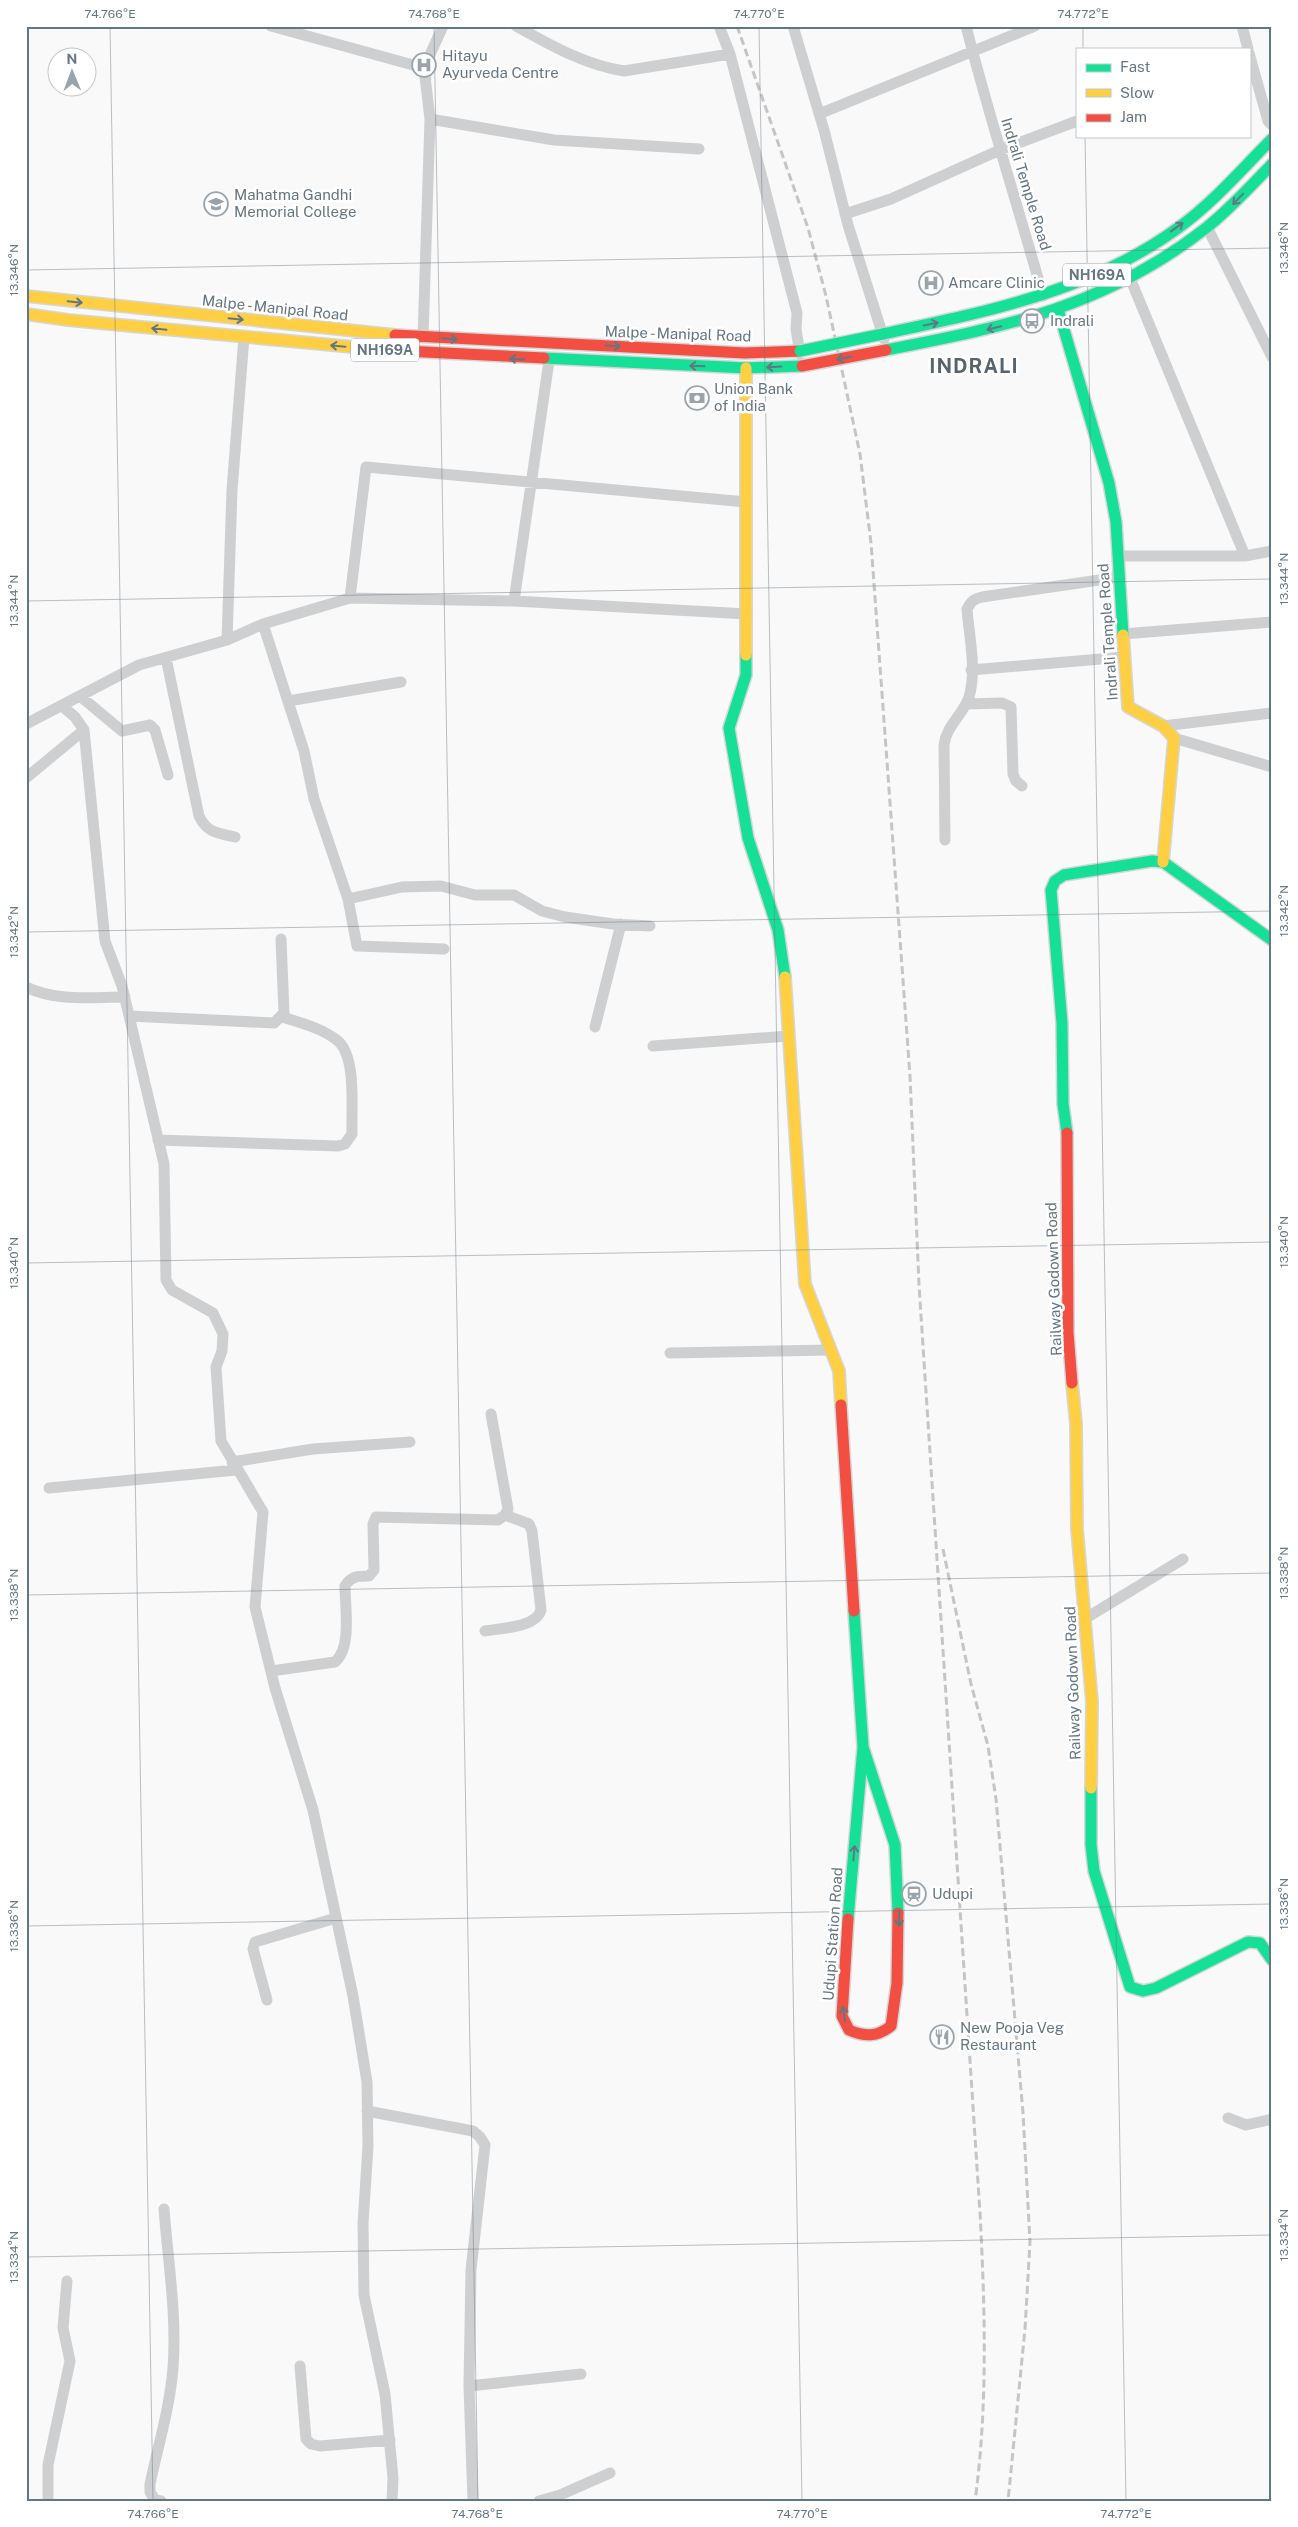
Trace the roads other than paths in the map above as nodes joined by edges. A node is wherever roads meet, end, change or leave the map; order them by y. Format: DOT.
graph roads {
  1 [pos="271,26"];
  2 [pos="443,26"];
  3 [pos="516,26"];
  4 [pos="719,26"];
  5 [pos="793,26"];
  6 [pos="966,26"];
  7 [pos="1035,26"];
  8 [pos="1242,26"];
  9 [pos="1248,48"];
  10 [pos="973,52"];
  11 [pos="730,54"];
  12 [pos="1250,58"];
  13 [pos="424,68"];
  14 [pos="819,114"];
  15 [pos="430,119"];
  16 [pos="1076,120"];
  17 [pos="1272,125"];
  18 [pos="1272,139"];
  19 [pos="700,149"];
  20 [pos="1002,150"];
  21 [pos="1272,164"];
  22 [pos="845,214"];
  23 [pos="1207,227"];
  24 [pos="1161,239"];
  25 [pos="1172,253"];
  26 [pos="1130,278"];
  27 [pos="26,296"];
  28 [pos="1043,296"];
  29 [pos="1058,309"];
  30 [pos="26,314"];
  31 [pos="191,314"];
  32 [pos="189,332"];
  33 [pos="883,334"];
  34 [pos="244,337"];
  35 [pos="423,338"];
  36 [pos="800,350"];
  37 [pos="886,350"];
  38 [pos="1272,356"];
  39 [pos="549,360"];
  40 [pos="802,366"];
  41 [pos="746,368"];
  42 [pos="533,482"];
  43 [pos="746,502"];
  44 [pos="1272,552"];
  45 [pos="1118,556"];
  46 [pos="1245,556"];
  47 [pos="1120,577"];
  48 [pos="350,598"];
  49 [pos="514,601"];
  50 [pos="747,614"];
  51 [pos="1272,622"];
  52 [pos="263,624"];
  53 [pos="1123,634"];
  54 [pos="227,640"];
  55 [pos="1124,657"];
  56 [pos="166,658"];
  57 [pos="971,670"];
  58 [pos="401,682"];
  59 [pos="80,696"];
  60 [pos="288,701"];
  61 [pos="966,704"];
  62 [pos="62,706"];
  63 [pos="1272,713"];
  64 [pos="26,724"];
  65 [pos="1163,726"];
  66 [pos="84,730"];
  67 [pos="1174,738"];
  68 [pos="1272,767"];
  69 [pos="168,775"];
  70 [pos="26,778"];
  71 [pos="1022,786"];
  72 [pos="235,837"];
  73 [pos="945,840"];
  74 [pos="1164,862"];
  75 [pos="348,899"];
  76 [pos="621,924"];
  77 [pos="650,926"];
  78 [pos="281,939"];
  79 [pos="1272,940"];
  80 [pos="444,949"];
  81 [pos="26,988"];
  82 [pos="125,998"];
  83 [pos="129,1016"];
  84 [pos="282,1017"];
  85 [pos="596,1027"];
  86 [pos="789,1036"];
  87 [pos="654,1046"];
  88 [pos="158,1140"];
  89 [pos="831,1350"];
  90 [pos="670,1353"];
  91 [pos="492,1414"];
  92 [pos="410,1442"];
  93 [pos="234,1466"];
  94 [pos="49,1488"];
  95 [pos="505,1515"];
  96 [pos="1183,1559"];
  97 [pos="1086,1618"];
  98 [pos="484,1631"];
  99 [pos="270,1670"];
  100 [pos="863,1747"];
  101 [pos="336,1918"];
  102 [pos="1272,1960"];
  103 [pos="267,2000"];
  104 [pos="367,2111"];
  105 [pos="1228,2118"];
  106 [pos="1272,2119"];
  107 [pos="164,2209"];
  108 [pos="66,2282"];
  109 [pos="300,2366"];
  110 [pos="581,2374"];
  111 [pos="469,2386"];
  112 [pos="390,2440"];
  113 [pos="610,2473"];
  114 [pos="48,2501"];
  115 [pos="161,2501"];
  116 [pos="392,2501"];
  117 [pos="473,2501"];
  118 [pos="539,2501"];
  1 -- 13 [label="street"];
  2 -- 13 [label="street"];
  3 -- 11 [label="street"];
  4 -- 11 [label="street"];
  5 -- 14 [label="street"];
  6 -- 10 [label="street, Indrali Temple Road"];
  7 -- 10 [label="street"];
  8 -- 9 [label="street"];
  10 -- 14 [label="street"];
  10 -- 20 [label="street, Indrali Temple Road"];
  11 -- 36 [label="street"];
  12 -- 17 [label="street"];
  13 -- 15 [label="street"];
  14 -- 22 [label="street"];
  15 -- 19 [label="street"];
  15 -- 35 [label="street"];
  16 -- 20 [label="street"];
  24 -- 18 [label="main road, Malpe - Manipal Road / NH169A, one-way"];
  20 -- 22 [label="street"];
  20 -- 28 [label="street, Indrali Temple Road"];
  21 -- 23 [label="main road, NH169A, one-way"];
  22 -- 33 [label="street"];
  23 -- 25 [label="main road, NH169A"];
  23 -- 38 [label="street"];
  24 -- 25 [label="main road"];
  24 -- 28 [label="main road, Malpe - Manipal Road / NH169A"];
  25 -- 26 [label="main road, NH169A"];
  26 -- 29 [label="main road, NH169A"];
  26 -- 46 [label="street"];
  27 -- 31 [label="main road, Malpe - Manipal Road / NH169A, one-way"];
  33 -- 28 [label="main road, Malpe - Manipal Road / NH169A, one-way"];
  29 -- 37 [label="main road, NH169A, one-way"];
  29 -- 45 [label="main road, Indrali Temple Road"];
  32 -- 30 [label="main road, Malpe - Manipal Road / NH169A, one-way"];
  31 -- 32 [label="street"];
  31 -- 35 [label="main road, Malpe - Manipal Road / NH169A, one-way"];
  32 -- 34 [label="main road, Malpe - Manipal Road / NH169A"];
  33 -- 36 [label="main road, Malpe - Manipal Road / NH169A, bridge"];
  33 -- 37 [label="street"];
  39 -- 34 [label="main road, Malpe - Manipal Road / NH169A, one-way"];
  34 -- 54 [label="street"];
  35 -- 36 [label="main road, Malpe - Manipal Road / NH169A, one-way"];
  36 -- 40 [label="street"];
  37 -- 40 [label="main road, NH169A, one-way, bridge"];
  41 -- 39 [label="main road, Malpe - Manipal Road / NH169A, one-way"];
  39 -- 42 [label="street"];
  40 -- 41 [label="main road, NH169A, one-way"];
  41 -- 43 [label="main road"];
  42 -- 43 [label="street"];
  42 -- 48 [label="street"];
  42 -- 49 [label="street"];
  43 -- 50 [label="main road"];
  44 -- 46 [label="street"];
  45 -- 46 [label="street"];
  45 -- 47 [label="main road, Indrali Temple Road"];
  47 -- 53 [label="main road, Indrali Temple Road"];
  47 -- 57 [label="street"];
  48 -- 49 [label="street"];
  48 -- 52 [label="street"];
  49 -- 50 [label="street"];
  50 -- 86 [label="main road"];
  51 -- 53 [label="street"];
  52 -- 54 [label="street"];
  52 -- 60 [label="street"];
  53 -- 55 [label="main road, Indrali Temple Road"];
  54 -- 56 [label="street"];
  55 -- 57 [label="street"];
  55 -- 65 [label="main road, Indrali Temple Road"];
  56 -- 59 [label="street"];
  56 -- 72 [label="street"];
  57 -- 61 [label="street"];
  58 -- 60 [label="street"];
  59 -- 62 [label="street"];
  59 -- 69 [label="street"];
  60 -- 75 [label="street"];
  61 -- 71 [label="street"];
  61 -- 73 [label="street"];
  62 -- 64 [label="street"];
  62 -- 66 [label="street"];
  63 -- 65 [label="street"];
  65 -- 67 [label="main road, Indrali Temple Road"];
  66 -- 70 [label="street"];
  66 -- 82 [label="street"];
  67 -- 68 [label="street"];
  67 -- 74 [label="main road"];
  74 -- 79 [label="main road"];
  74 -- 97 [label="main road, Railway Godown Road"];
  75 -- 76 [label="street"];
  75 -- 80 [label="street"];
  76 -- 77 [label="street"];
  76 -- 85 [label="street"];
  78 -- 84 [label="street"];
  81 -- 82 [label="street"];
  82 -- 83 [label="street"];
  83 -- 84 [label="street"];
  83 -- 88 [label="street"];
  84 -- 88 [label="street"];
  86 -- 87 [label="street"];
  86 -- 89 [label="main road"];
  88 -- 93 [label="street"];
  89 -- 90 [label="street"];
  89 -- 100 [label="main road"];
  91 -- 95 [label="street"];
  92 -- 93 [label="street"];
  93 -- 94 [label="street"];
  93 -- 99 [label="street"];
  95 -- 98 [label="street"];
  95 -- 99 [label="street"];
  96 -- 97 [label="street"];
  97 -- 102 [label="main road, Railway Godown Road"];
  99 -- 101 [label="street"];
  100 -- 100 [label="main road, Udupi Station Road, one-way"];
  101 -- 103 [label="street"];
  101 -- 104 [label="street"];
  104 -- 111 [label="street"];
  104 -- 112 [label="street"];
  105 -- 106 [label="street"];
  107 -- 115 [label="street"];
  108 -- 114 [label="street"];
  109 -- 112 [label="street"];
  110 -- 111 [label="street"];
  111 -- 117 [label="street"];
  112 -- 116 [label="street"];
  113 -- 118 [label="street"];
}
